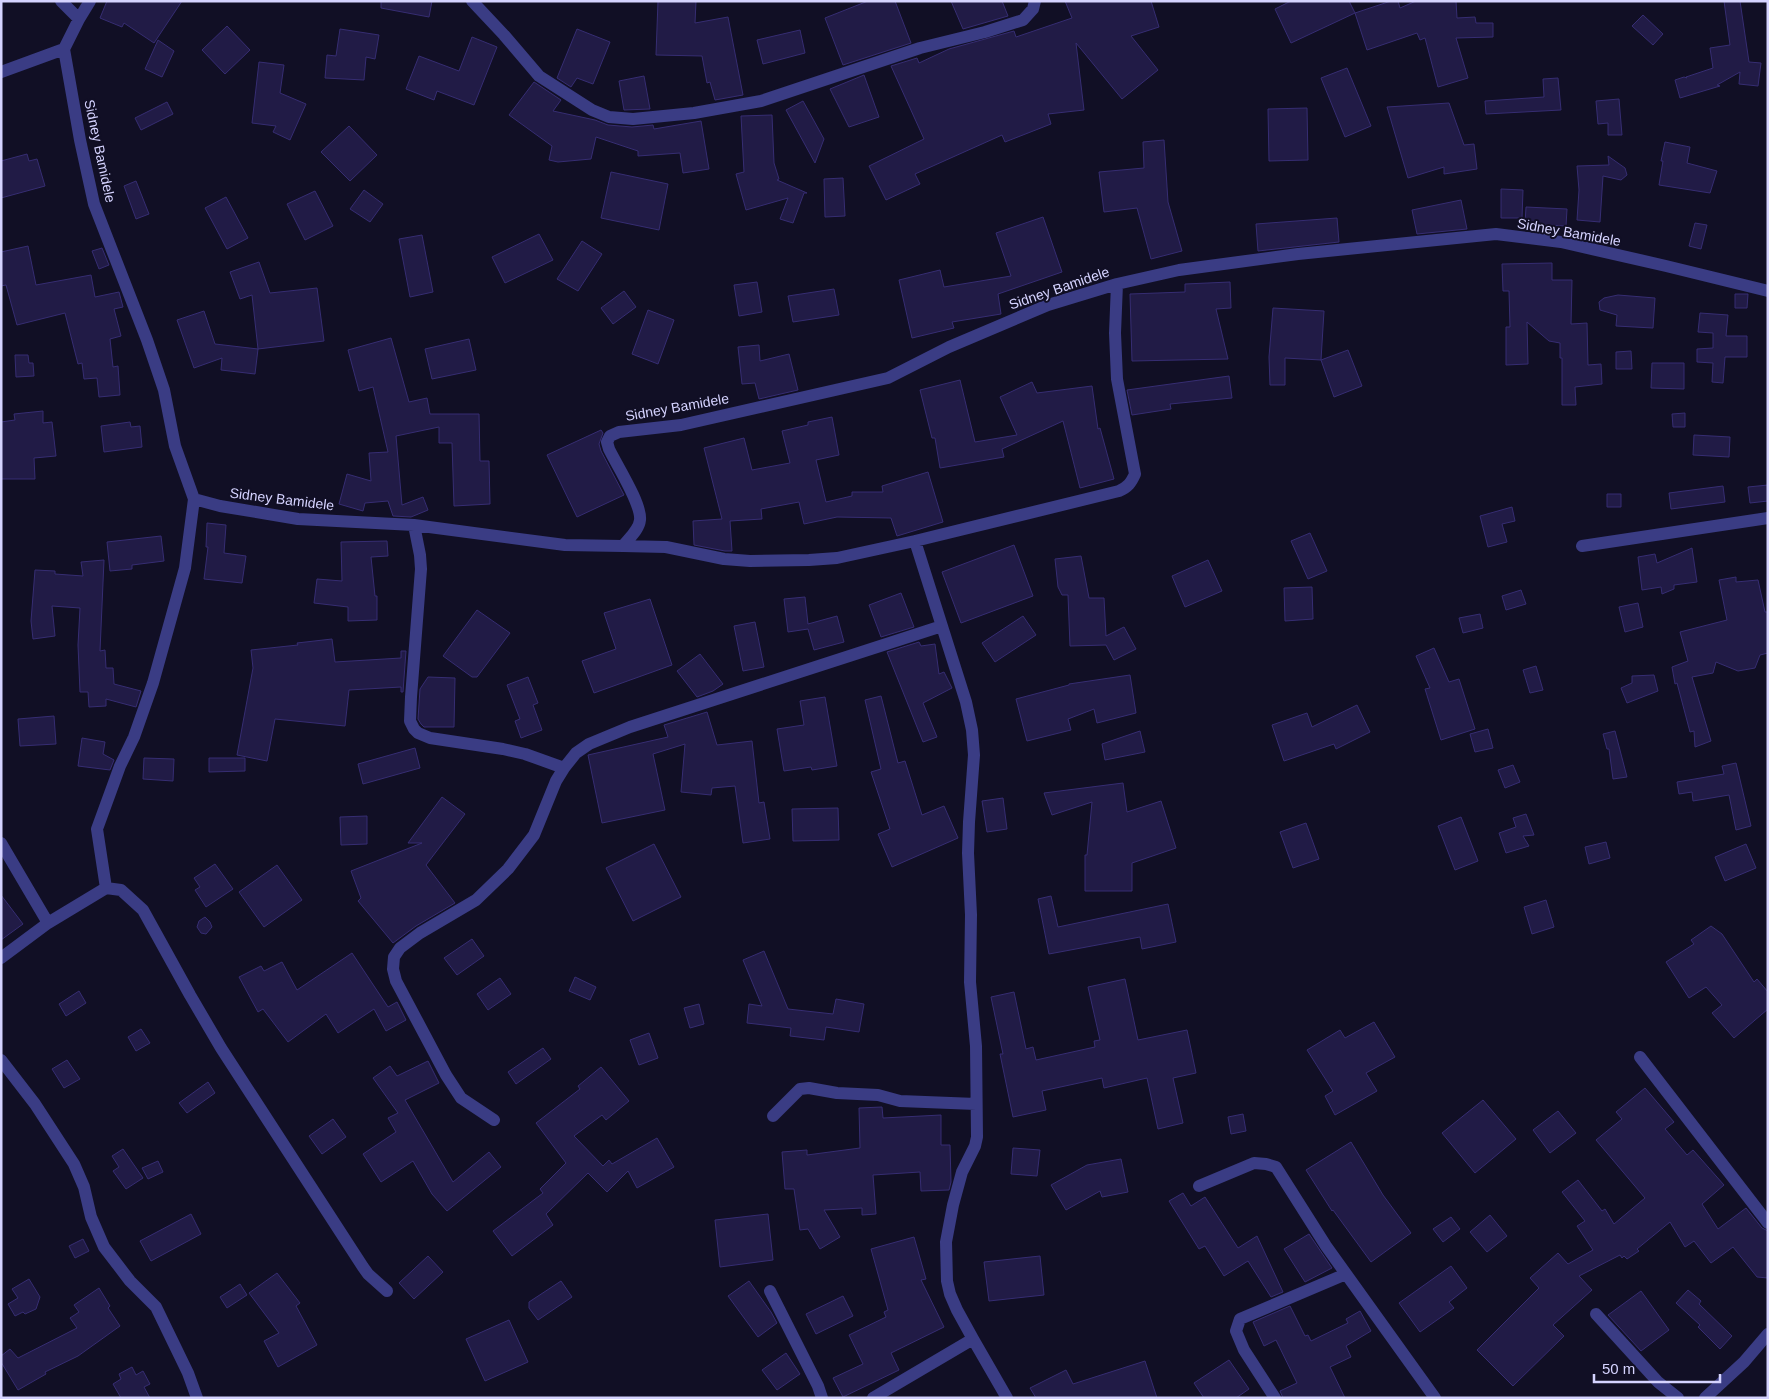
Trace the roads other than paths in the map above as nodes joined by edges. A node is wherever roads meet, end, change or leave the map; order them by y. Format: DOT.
graph roads {
  1 [pos="61,1"];
  2 [pos="90,1"];
  3 [pos="472,1"];
  4 [pos="1035,1"];
  5 [pos="79,19"];
  6 [pos="64,49"];
  7 [pos="1,72"];
  8 [pos="1118,284"];
  9 [pos="1768,291"];
  10 [pos="194,499"];
  11 [pos="1768,518"];
  12 [pos="414,526"];
  13 [pos="915,541"];
  14 [pos="623,546"];
  15 [pos="1582,546"];
  16 [pos="942,626"];
  17 [pos="564,768"];
  18 [pos="1,842"];
  19 [pos="106,888"];
  20 [pos="48,923"];
  21 [pos="1,958"];
  22 [pos="1640,1057"];
  23 [pos="1,1060"];
  24 [pos="976,1104"];
  25 [pos="773,1116"];
  26 [pos="494,1120"];
  27 [pos="1200,1186"];
  28 [pos="1768,1222"];
  29 [pos="1346,1274"];
  30 [pos="770,1291"];
  31 [pos="388,1292"];
  32 [pos="1596,1314"];
  33 [pos="1768,1334"];
  34 [pos="973,1339"];
  35 [pos="197,1398"];
  36 [pos="822,1398"];
  37 [pos="873,1398"];
  38 [pos="1007,1398"];
  39 [pos="1274,1398"];
  40 [pos="1435,1398"];
  41 [pos="1678,1398"];
  42 [pos="1705,1398"];
  1 -- 5 [label="street"];
  2 -- 5 [label="street"];
  3 -- 4 [label="street"];
  5 -- 6 [label="street"];
  6 -- 7 [label="street"];
  6 -- 10 [label="street, Sidney Bamidele"];
  8 -- 9 [label="street, Sidney Bamidele"];
  8 -- 13 [label="street"];
  8 -- 14 [label="street, Sidney Bamidele"];
  10 -- 12 [label="street, Sidney Bamidele"];
  10 -- 19 [label="street"];
  11 -- 15 [label="street"];
  12 -- 14 [label="street, Sidney Bamidele"];
  12 -- 17 [label="street"];
  13 -- 14 [label="street"];
  13 -- 16 [label="street"];
  16 -- 17 [label="street"];
  16 -- 24 [label="street"];
  17 -- 26 [label="street"];
  18 -- 20 [label="street"];
  19 -- 20 [label="street"];
  19 -- 31 [label="street"];
  20 -- 21 [label="street"];
  22 -- 28 [label="street"];
  23 -- 35 [label="street"];
  24 -- 25 [label="street"];
  24 -- 34 [label="street"];
  27 -- 29 [label="street"];
  29 -- 39 [label="street"];
  29 -- 40 [label="street"];
  30 -- 36 [label="street"];
  32 -- 41 [label="street"];
  33 -- 42 [label="street"];
  34 -- 37 [label="street"];
  34 -- 38 [label="street"];
}
